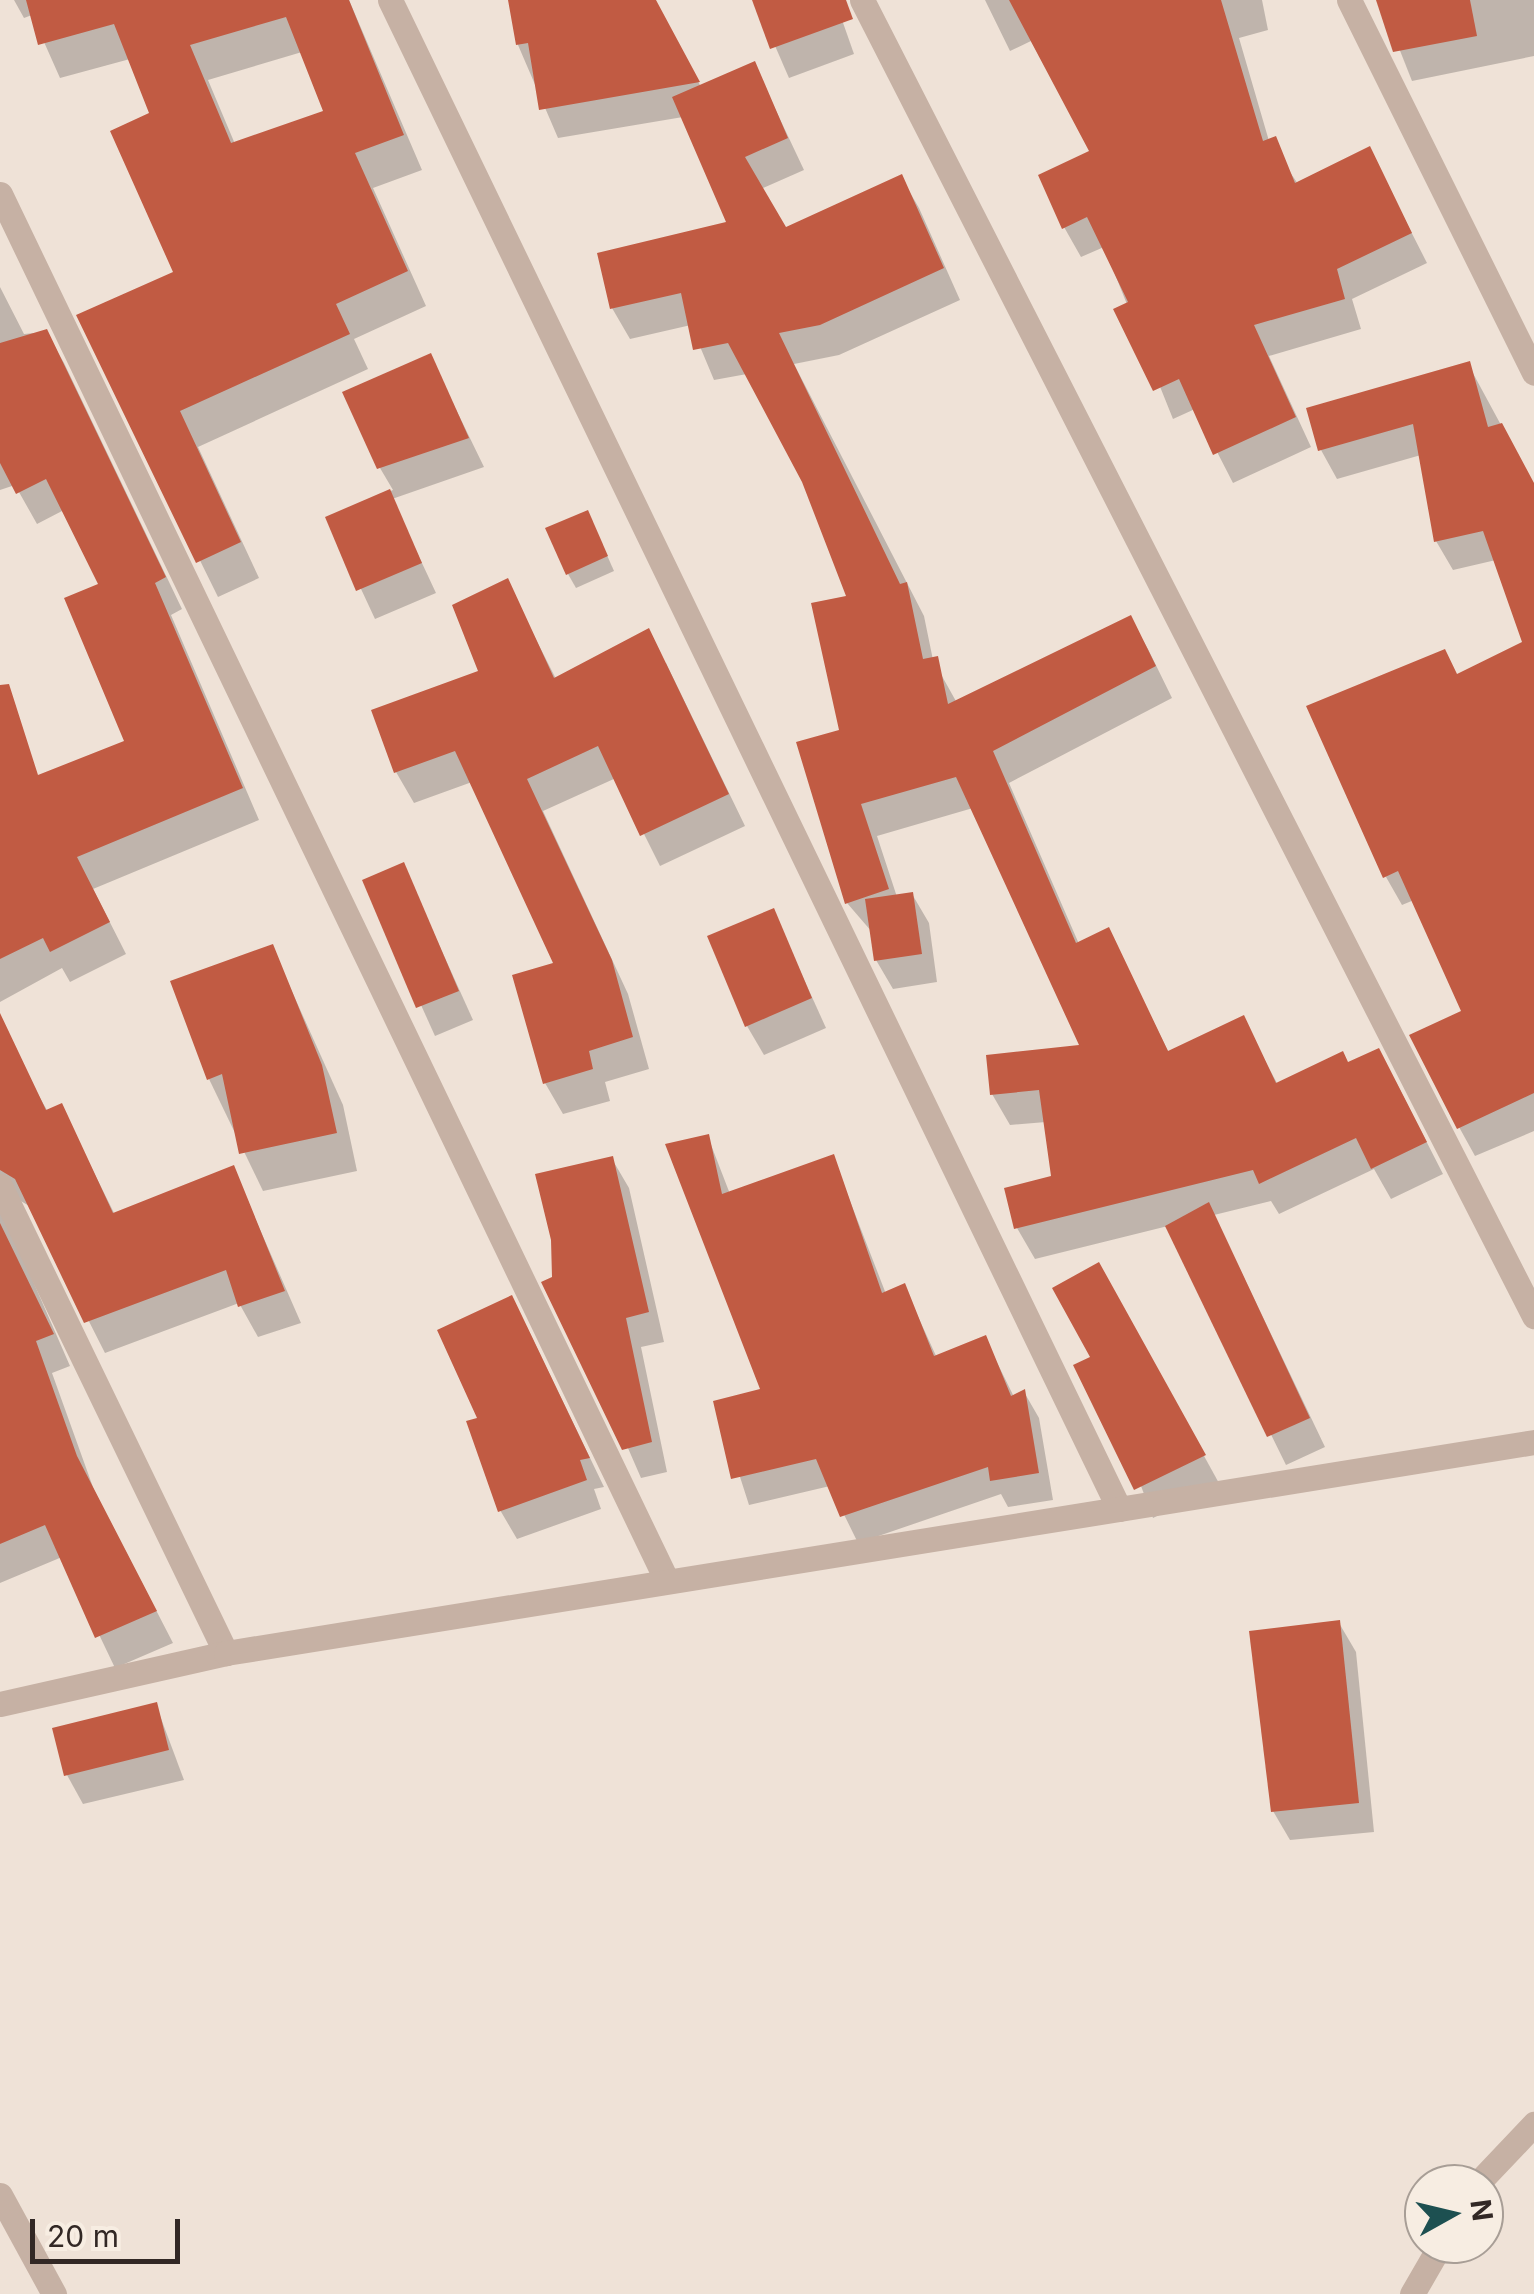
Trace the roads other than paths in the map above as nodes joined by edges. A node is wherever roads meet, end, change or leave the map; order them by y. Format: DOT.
graph roads {
  1 [pos="390,0"];
  2 [pos="862,0"];
  3 [pos="1349,0"];
  4 [pos="0,194"];
  5 [pos="1534,373"];
  6 [pos="0,1186"];
  7 [pos="1534,1316"];
  8 [pos="1534,1442"];
  9 [pos="1119,1508"];
  10 [pos="667,1581"];
  11 [pos="226,1653"];
  12 [pos="0,1704"];
  13 [pos="1534,2124"];
  14 [pos="1496,2164"];
  15 [pos="0,2196"];
  16 [pos="1430,2264"];
  17 [pos="54,2294"];
  18 [pos="1412,2294"];
  1 -- 9 [label="street"];
  2 -- 7 [label="street"];
  3 -- 5 [label="street"];
  4 -- 10 [label="street"];
  6 -- 11 [label="street"];
  8 -- 9 [label="street"];
  9 -- 10 [label="street"];
  10 -- 11 [label="street"];
  11 -- 12 [label="street"];
  13 -- 14 [label="street"];
  15 -- 17 [label="street"];
  16 -- 18 [label="street"];
}
